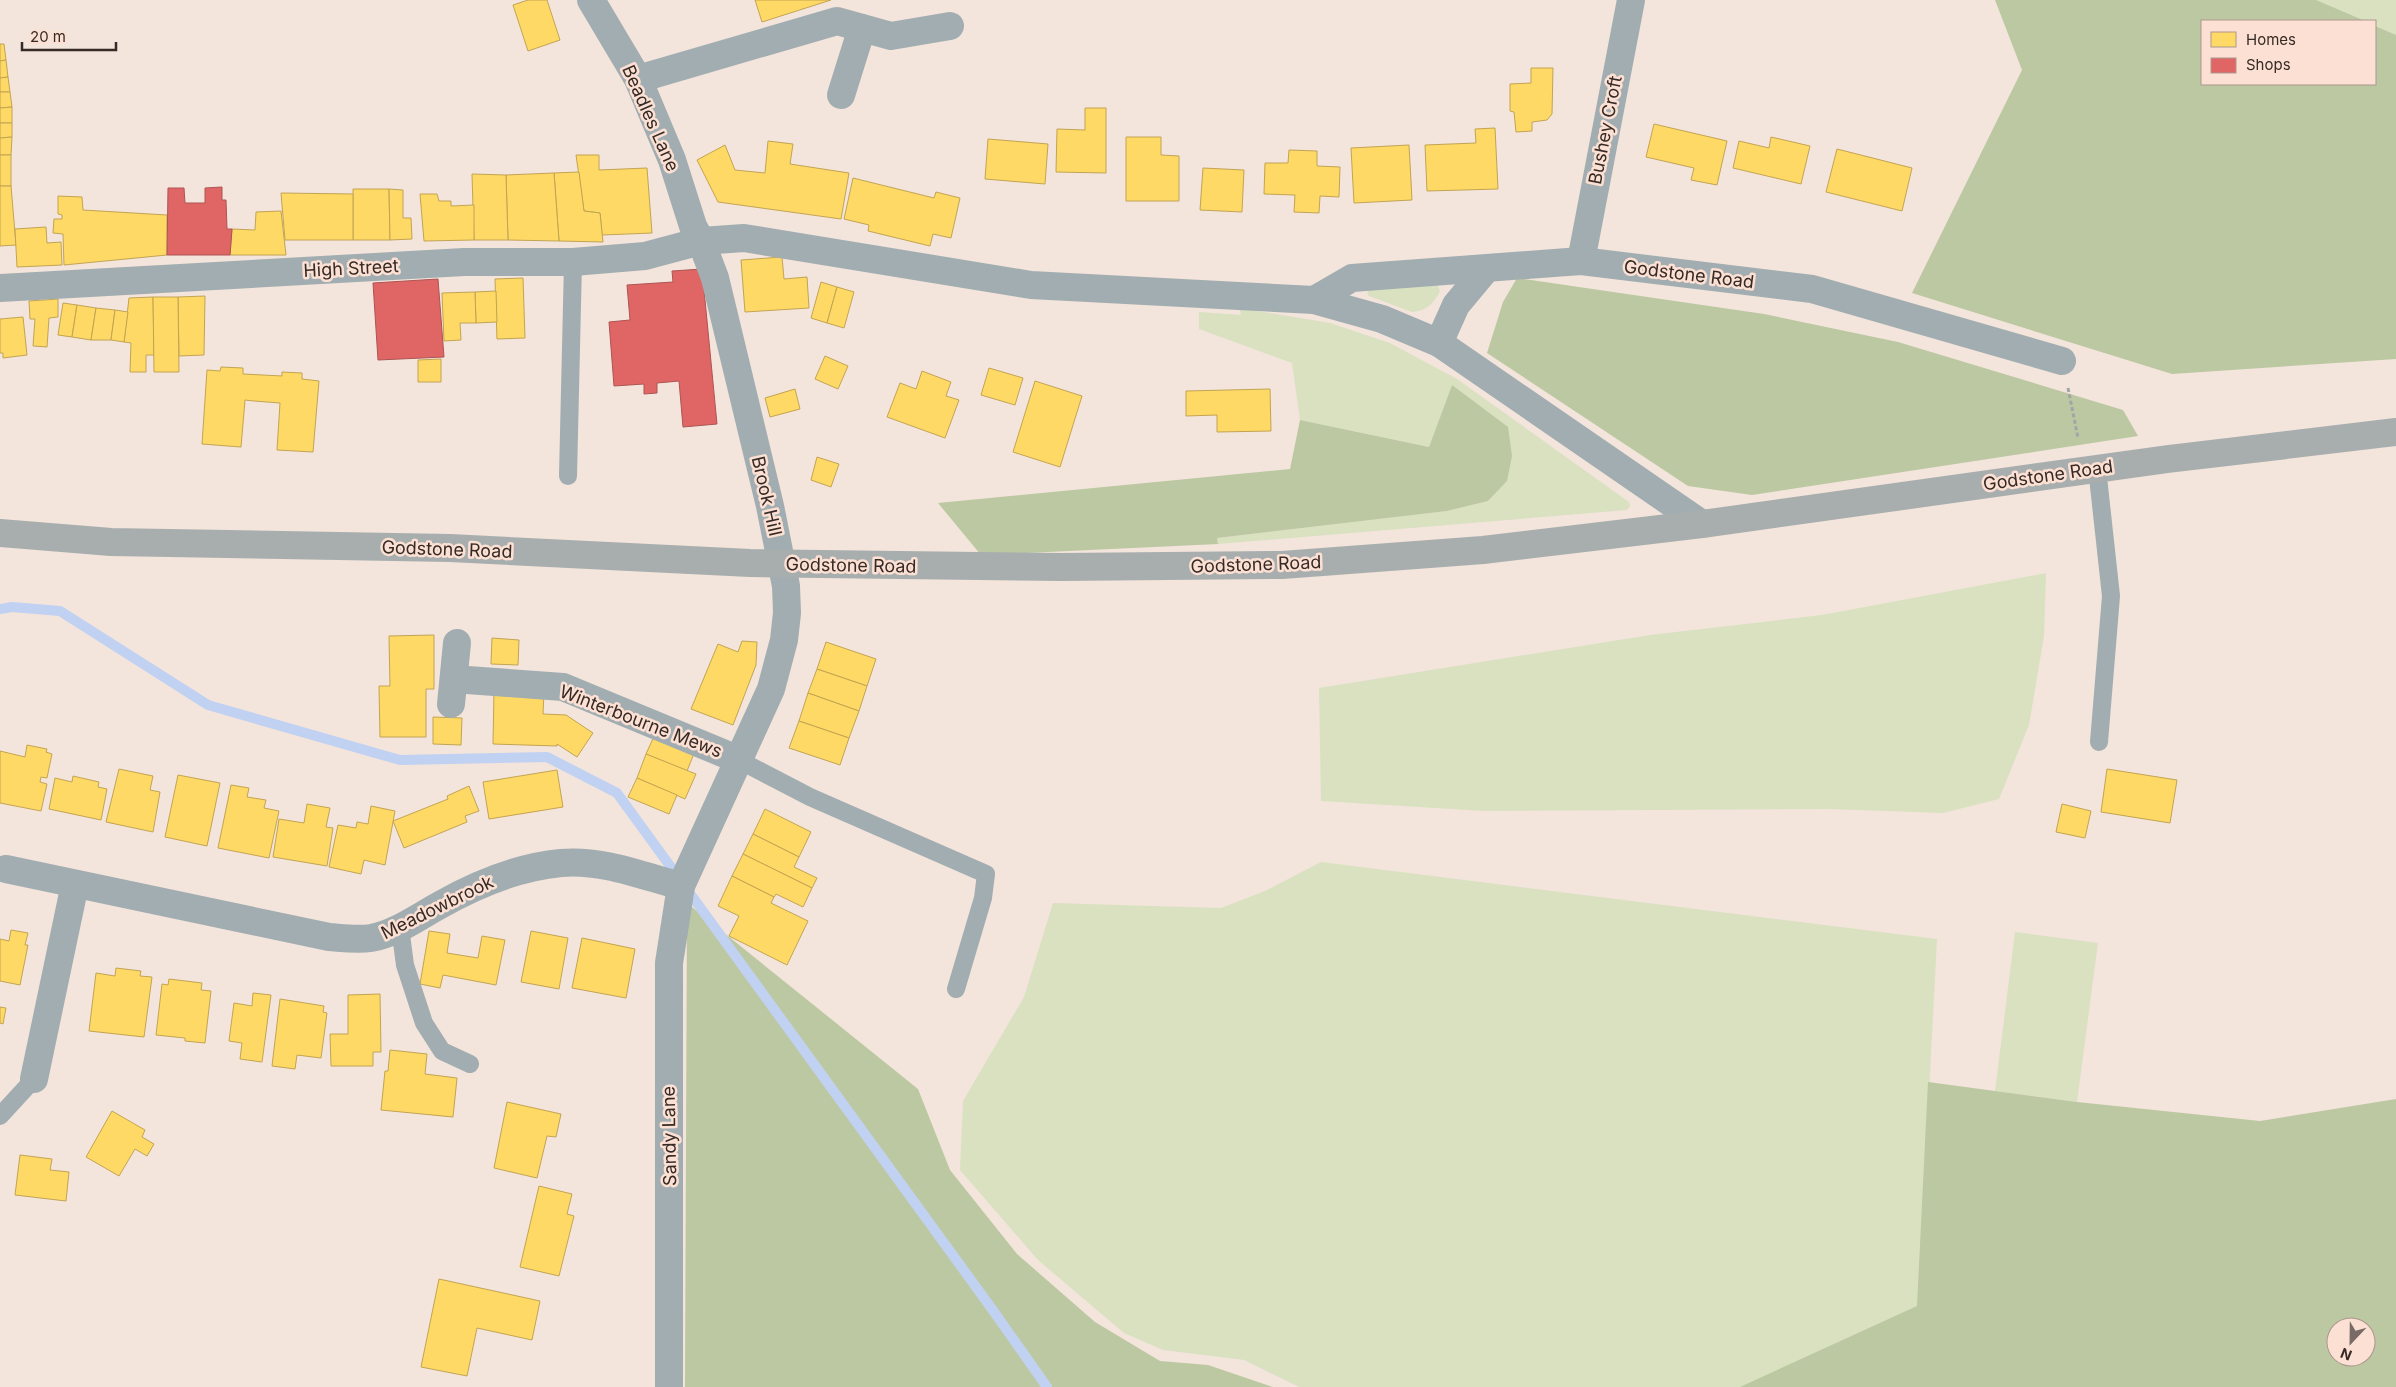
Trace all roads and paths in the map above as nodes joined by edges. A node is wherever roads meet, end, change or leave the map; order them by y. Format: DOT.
graph roads {
  1 [pos="591,0"];
  2 [pos="1631,0"];
  3 [pos="950,26"];
  4 [pos="862,28"];
  5 [pos="638,79"];
  6 [pos="841,95"];
  7 [pos="700,240"];
  8 [pos="1581,261"];
  9 [pos="572,262"];
  10 [pos="1486,269"];
  11 [pos="0,288"];
  12 [pos="1314,300"];
  13 [pos="1440,343"];
  14 [pos="2062,361"];
  15 [pos="2396,432"];
  16 [pos="2078,438"];
  17 [pos="2097,468"];
  18 [pos="568,476"];
  19 [pos="1702,524"];
  20 [pos="0,533"];
  21 [pos="457,643"];
  22 [pos="2099,742"];
  23 [pos="737,759"];
  24 [pos="6,868"];
  25 [pos="75,884"];
  26 [pos="681,886"];
  27 [pos="400,927"];
  28 [pos="956,988"];
  29 [pos="470,1064"];
  30 [pos="34,1078"];
  31 [pos="0,1116"];
  32 [pos="669,1387"];
  1 -- 5 [label="street, Beadles Lane"];
  2 -- 8 [label="street, Bushey Croft"];
  3 -- 4 [label="street"];
  4 -- 5 [label="street"];
  4 -- 6 [label="street"];
  5 -- 7 [label="street, Beadles Lane"];
  7 -- 9 [label="street, High Street"];
  7 -- 12 [label="street"];
  7 -- 23 [label="street, Brook Hill"];
  8 -- 10 [label="street, Godstone Road"];
  8 -- 14 [label="street, Godstone Road"];
  9 -- 11 [label="street, High Street"];
  9 -- 18 [label="lane"];
  10 -- 12 [label="street, Godstone Road"];
  10 -- 13 [label="street"];
  12 -- 13 [label="street"];
  13 -- 19 [label="street"];
  14 -- 16 [label="path"];
  15 -- 17 [label="main road, Godstone Road"];
  17 -- 19 [label="main road, Godstone Road"];
  17 -- 22 [label="lane"];
  19 -- 20 [label="main road, Godstone Road"];
  21 -- 23 [label="street, Winterbourne Mews"];
  23 -- 26 [label="street, Brook Hill"];
  23 -- 28 [label="lane"];
  24 -- 25 [label="street, Meadowbrook"];
  25 -- 27 [label="street, Meadowbrook"];
  25 -- 30 [label="street"];
  26 -- 27 [label="street, Meadowbrook"];
  26 -- 32 [label="street, Sandy Lane"];
  27 -- 29 [label="lane"];
  30 -- 31 [label="lane"];
}
